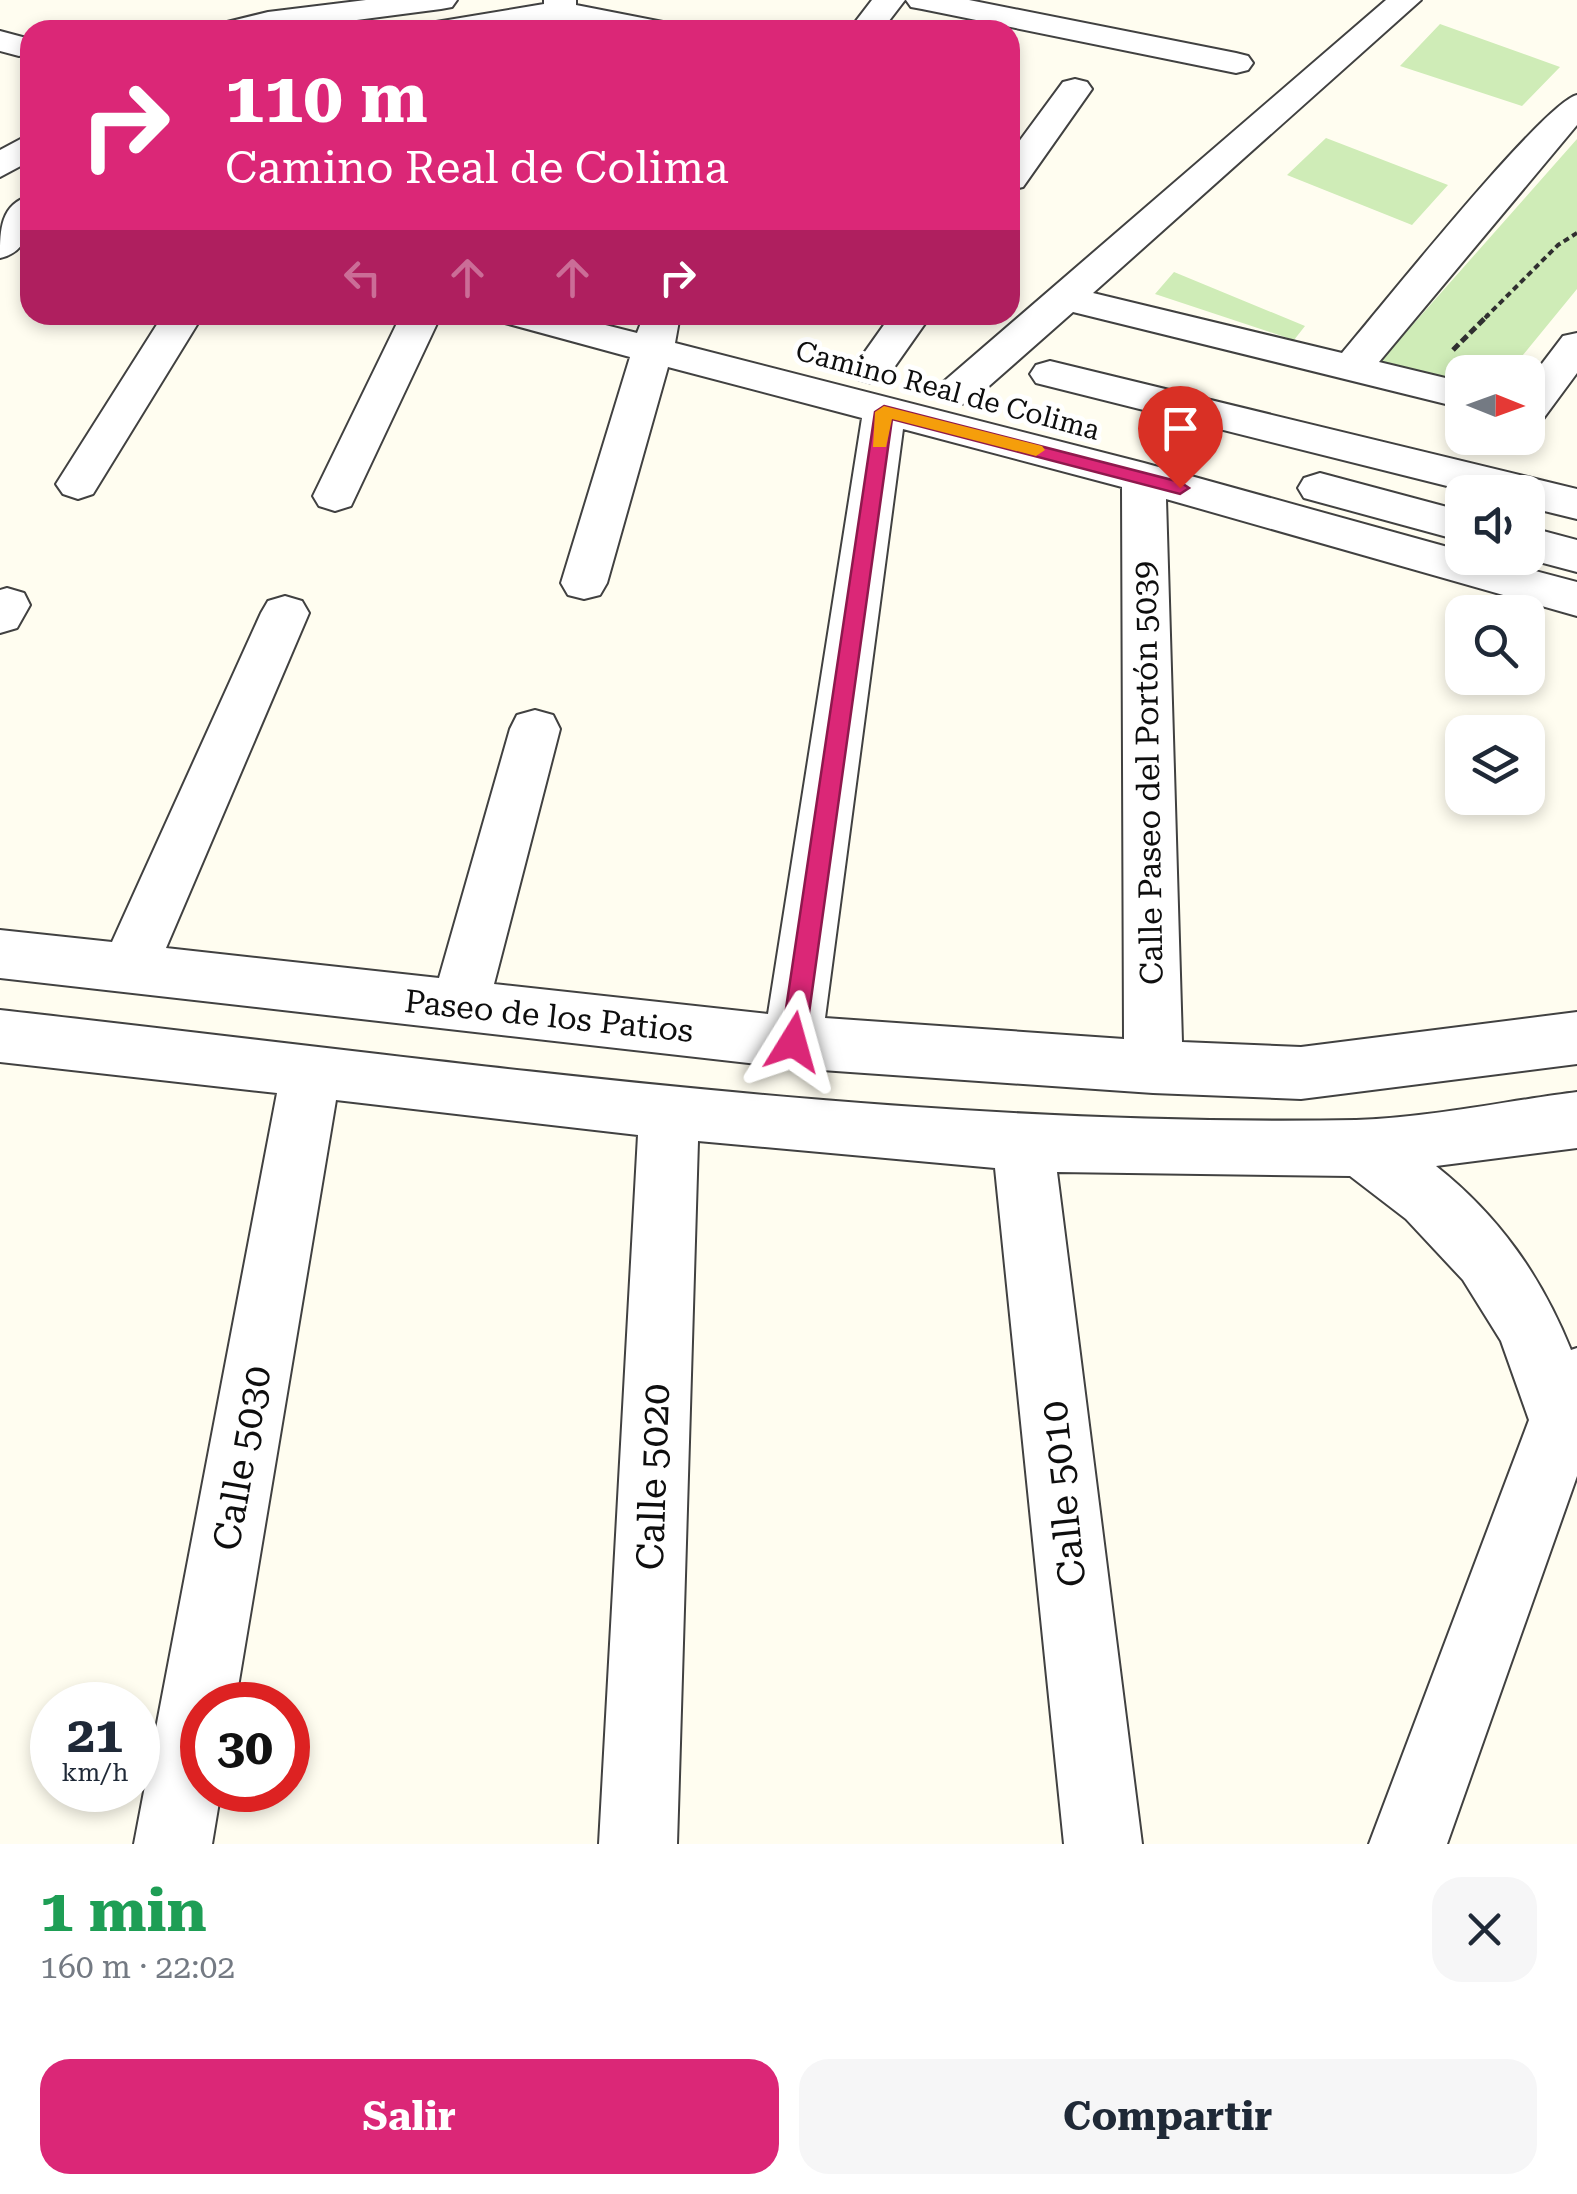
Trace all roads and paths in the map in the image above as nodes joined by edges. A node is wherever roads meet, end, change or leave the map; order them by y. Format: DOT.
graph roads {
  1 [pos="441,0"];
  2 [pos="889,0"];
  3 [pos="922,0"];
  4 [pos="1405,0"];
  5 [pos="560,5"];
  6 [pos="265,11"];
  7 [pos="489,20"];
  8 [pos="618,20"];
  9 [pos="873,20"];
  10 [pos="1236,63"];
  11 [pos="1075,88"];
  12 [pos="1577,105"];
  13 [pos="1020,164"];
  14 [pos="20,220"];
  15 [pos="1577,233"];
  16 [pos="0,247"];
  17 [pos="1065,298"];
  18 [pos="177,325"];
  19 [pos="416,325"];
  20 [pos="907,325"];
  21 [pos="627,326"];
  22 [pos="1577,345"];
  23 [pos="1350,370"];
  24 [pos="1050,374"];
  25 [pos="1423,385"];
  26 [pos="878,390"];
  27 [pos="1445,391"];
  28 [pos="958,392"];
  29 [pos="1545,402"];
  30 [pos="1144,478"];
  31 [pos="78,484"];
  32 [pos="335,496"];
  33 [pos="1577,504"];
  34 [pos="1445,521"];
  35 [pos="1545,548"];
  36 [pos="1577,556"];
  37 [pos="584,582"];
  38 [pos="1577,599"];
  39 [pos="285,612"];
  40 [pos="535,728"];
  41 [pos="0,954"];
  42 [pos="129,968"];
  43 [pos="459,1007"];
  44 [pos="0,1036"];
  45 [pos="1577,1038"];
  46 [pos="793,1042"];
  47 [pos="1153,1068"];
  48 [pos="311,1072"];
  49 [pos="669,1111"];
  50 [pos="1577,1120"];
  51 [pos="1023,1143"];
  52 [pos="1360,1148"];
  53 [pos="1570,1401"];
  54 [pos="173,1844"];
  55 [pos="638,1844"];
  56 [pos="1103,1844"];
  57 [pos="1408,1844"];
  1 -- 6 [label="street"];
  2 -- 9 [label="street"];
  3 -- 10 [label="street"];
  4 -- 17 [label="street"];
  5 -- 7 [label="street"];
  5 -- 8 [label="street"];
  11 -- 13 [label="street"];
  12 -- 23 [label="street"];
  14 -- 16 [label="street"];
  15 -- 25 [label="path"];
  17 -- 23 [label="street"];
  17 -- 28 [label="street"];
  18 -- 31 [label="street"];
  19 -- 32 [label="street"];
  20 -- 26 [label="street"];
  21 -- 26 [label="street, Camino Real de Colima"];
  21 -- 37 [label="street"];
  22 -- 29 [label="street"];
  23 -- 25 [label="street"];
  24 -- 33 [label="street"];
  25 -- 27 [label="street"];
  26 -- 28 [label="street, Camino Real de Colima"];
  26 -- 30 [label="street, Camino Real de Colima"];
  26 -- 46 [label="street"];
  28 -- 34 [label="street, Camino Real de Colima"];
  30 -- 38 [label="street, Camino Real de Colima"];
  30 -- 47 [label="street, Calle Paseo del Portón 5039"];
  35 -- 36 [label="street"];
  39 -- 42 [label="street"];
  40 -- 43 [label="street"];
  41 -- 42 [label="street, Paseo de los Patios"];
  42 -- 43 [label="street, Paseo de los Patios"];
  43 -- 46 [label="street, Paseo de los Patios"];
  44 -- 48 [label="street"];
  45 -- 47 [label="street, Paseo de los Patios"];
  46 -- 47 [label="street, Paseo de los Patios"];
  48 -- 49 [label="street"];
  48 -- 54 [label="street, Calle 5030"];
  49 -- 51 [label="street"];
  49 -- 55 [label="street, Calle 5020"];
  50 -- 52 [label="street"];
  51 -- 52 [label="street"];
  51 -- 56 [label="street, Calle 5010"];
  52 -- 53 [label="street"];
  53 -- 57 [label="street"];
}
